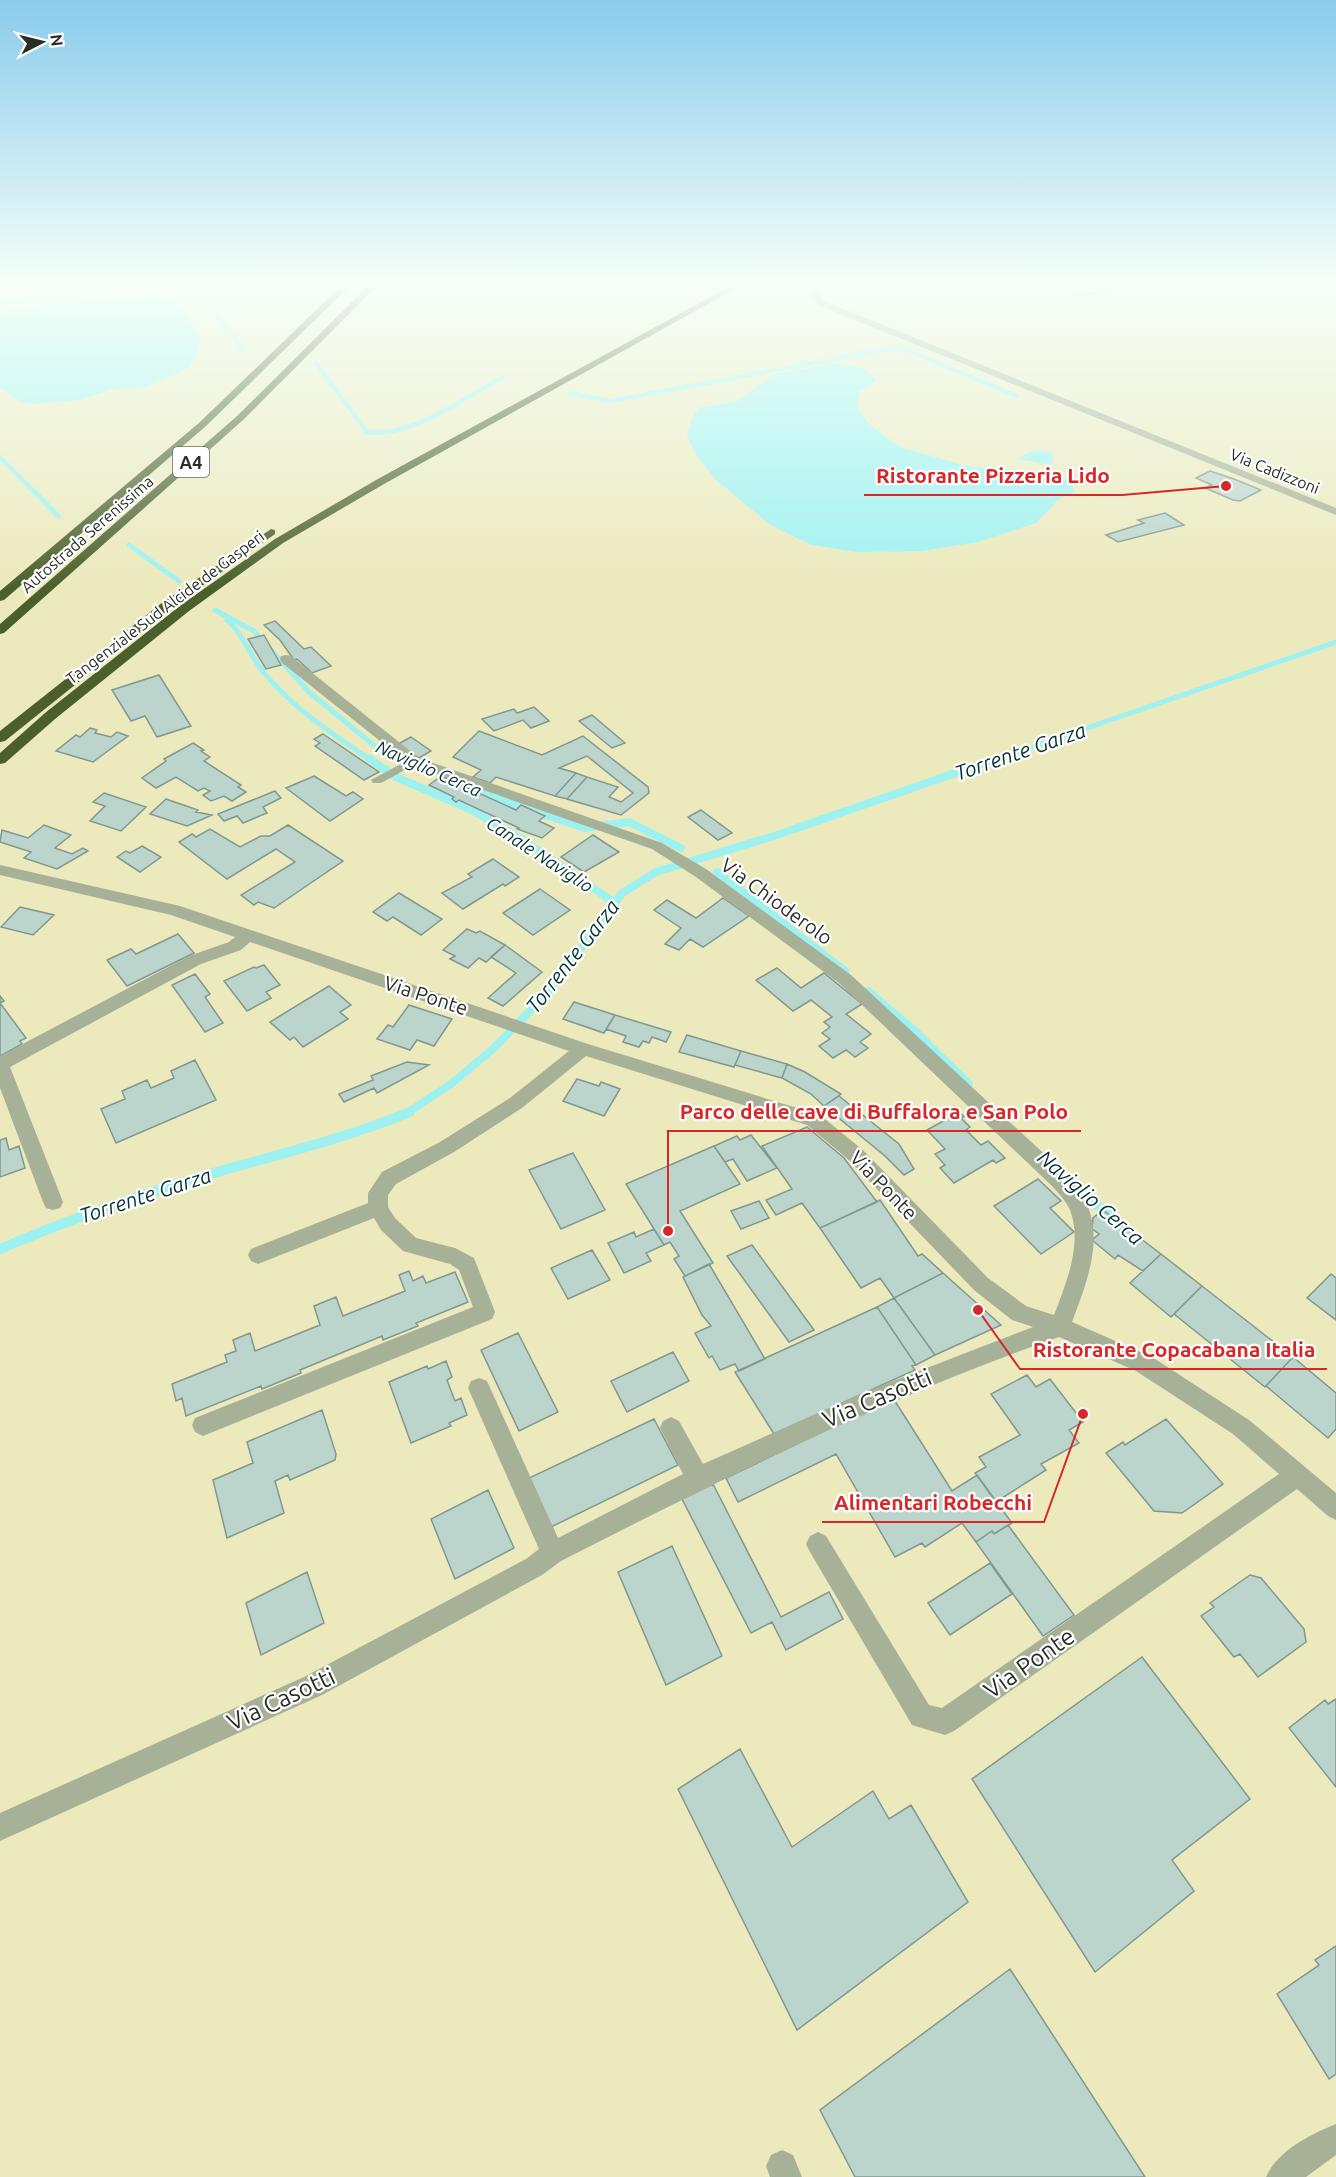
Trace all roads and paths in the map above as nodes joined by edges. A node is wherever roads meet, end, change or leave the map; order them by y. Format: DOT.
graph roads {
  1 [pos="242,387"];
  2 [pos="272,387"];
  3 [pos="533,387"];
  4 [pos="553,387"];
  5 [pos="1024,387"];
  6 [pos="394,461"];
  7 [pos="1336,512"];
  8 [pos="278,527"];
  9 [pos="0,597"];
  10 [pos="0,630"];
  11 [pos="286,659"];
  12 [pos="0,738"];
  13 [pos="0,760"];
  14 [pos="414,761"];
  15 [pos="377,780"];
  16 [pos="0,870"];
  17 [pos="248,935"];
  18 [pos="583,1049"];
  19 [pos="0,1065"];
  20 [pos="54,1202"];
  21 [pos="378,1208"];
  22 [pos="258,1255"];
  23 [pos="1060,1327"];
  24 [pos="479,1388"];
  25 [pos="203,1425"];
  26 [pos="671,1428"];
  27 [pos="1298,1475"];
  28 [pos="698,1478"];
  29 [pos="1336,1508"];
  30 [pos="818,1544"];
  31 [pos="553,1554"];
  32 [pos="0,1827"];
  33 [pos="1336,2139"];
  34 [pos="1282,2177"];
  1 -- 9 [label="highway, Autostrada Serenissima / A4"];
  2 -- 10 [label="highway, Autostrada Serenissima / A4"];
  3 -- 6 [label="highway"];
  4 -- 13 [label="highway, Tangenziale Sud Alcide de Gasperi"];
  5 -- 7 [label="street, Via Cadizzoni"];
  8 -- 12 [label="highway, Tangenziale Sud Alcide de Gasperi"];
  11 -- 14 [label="street, Via Chioderolo"];
  14 -- 15 [label="lane"];
  14 -- 23 [label="street, Via Chioderolo"];
  16 -- 17 [label="street, Via Ponte"];
  17 -- 18 [label="street, Via Ponte"];
  17 -- 19 [label="street"];
  18 -- 21 [label="street"];
  18 -- 23 [label="street, Via Ponte"];
  19 -- 20 [label="street"];
  21 -- 22 [label="street"];
  21 -- 25 [label="street"];
  23 -- 27 [label="street, Via Ponte"];
  23 -- 28 [label="street, Via Casotti"];
  24 -- 31 [label="street"];
  26 -- 28 [label="street"];
  27 -- 29 [label="street, Via Ponte"];
  27 -- 30 [label="street, Via Ponte"];
  28 -- 31 [label="street, Via Casotti"];
  31 -- 32 [label="street, Via Casotti"];
  33 -- 34 [label="street"];
}
